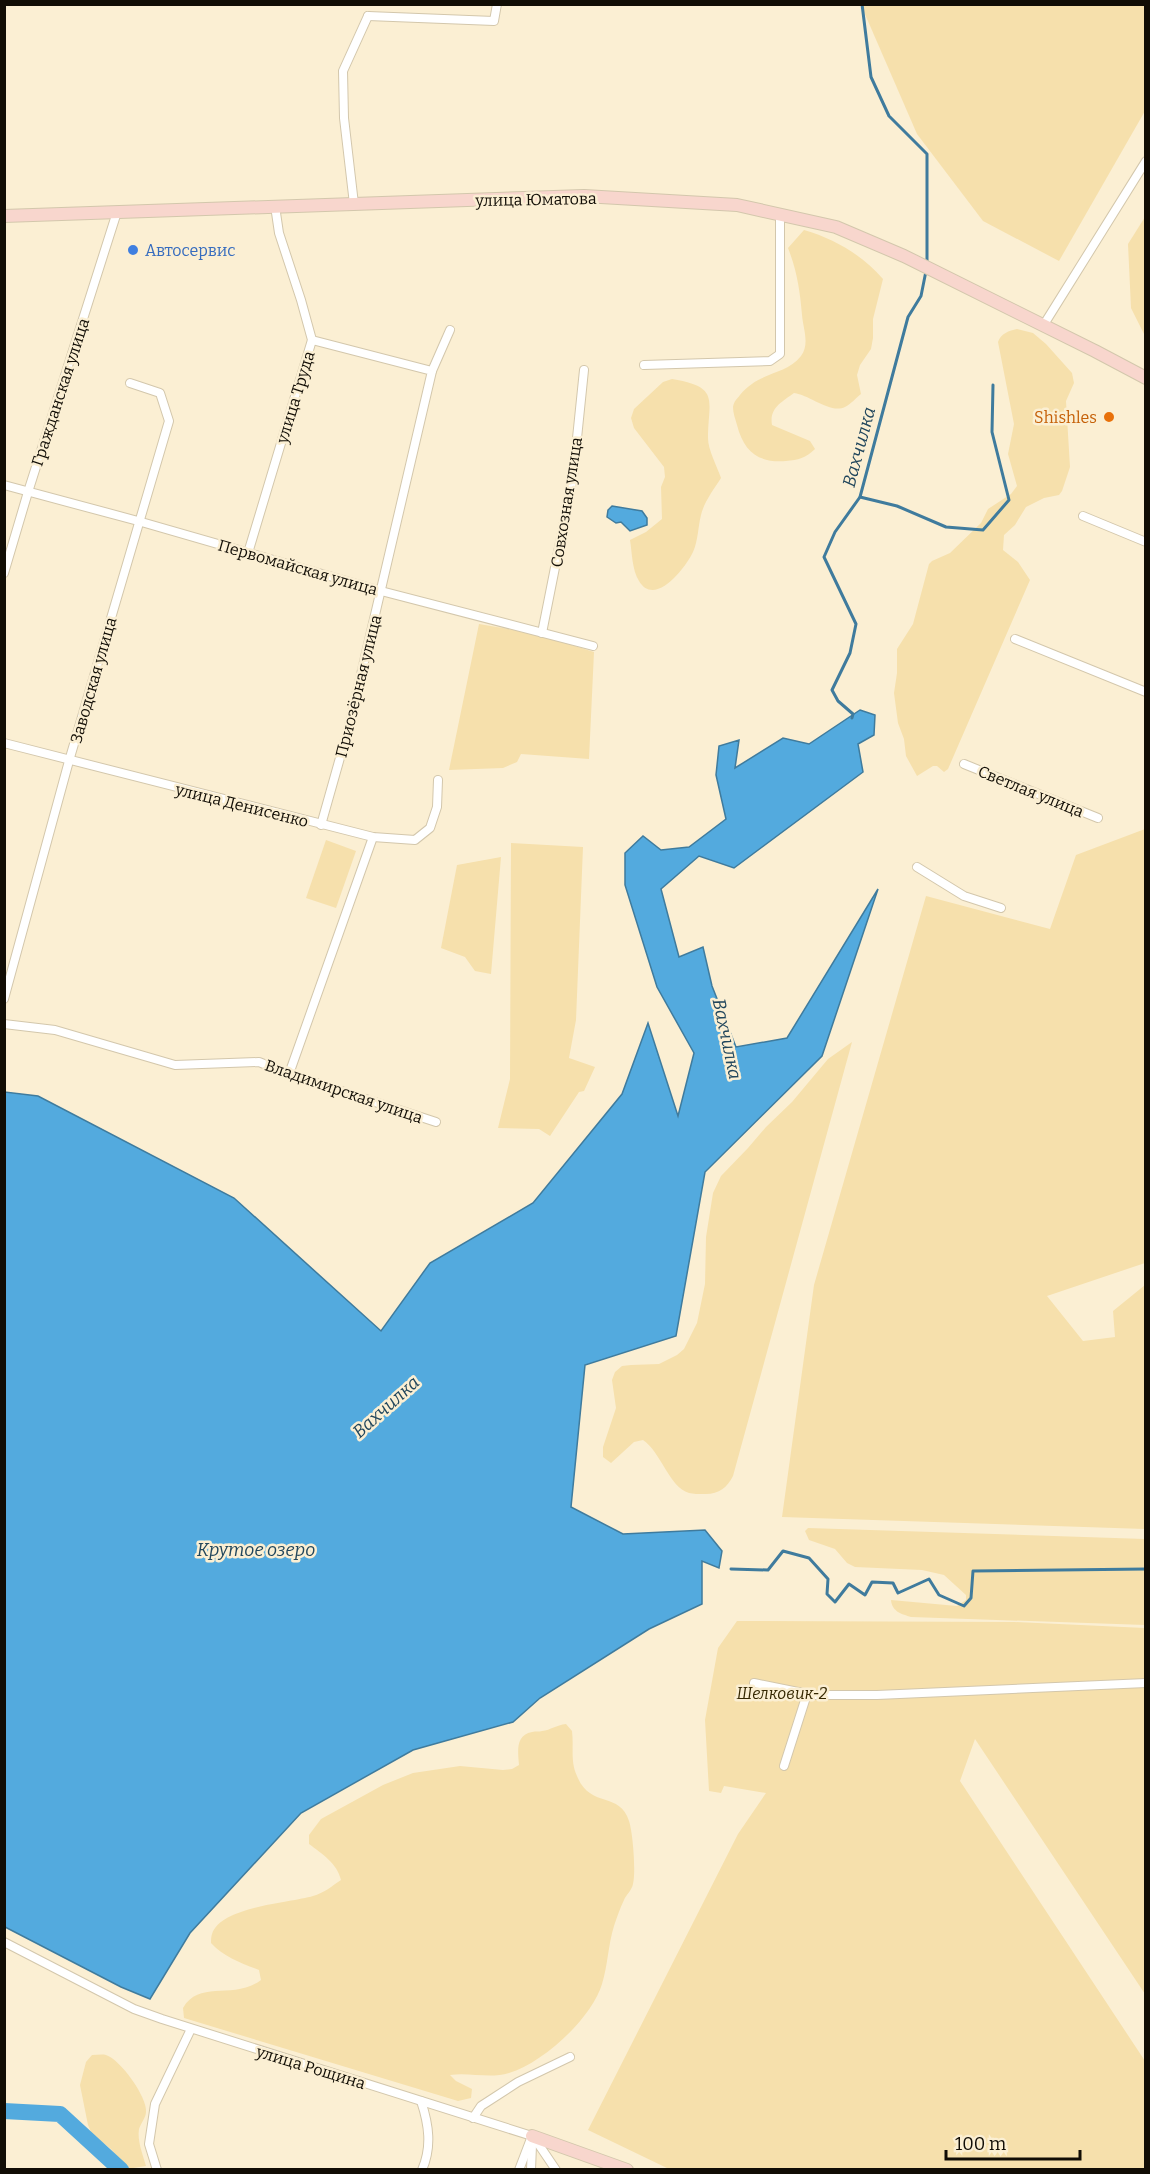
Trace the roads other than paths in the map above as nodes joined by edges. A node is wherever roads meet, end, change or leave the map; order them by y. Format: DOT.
graph roads {
  1 [pos="367,4"];
  2 [pos="497,4"];
  3 [pos="368,16"];
  4 [pos="1146,161"];
  5 [pos="354,204"];
  6 [pos="275,206"];
  7 [pos="117,212"];
  8 [pos="780,215"];
  9 [pos="4,216"];
  10 [pos="1043,326"];
  11 [pos="450,330"];
  12 [pos="312,340"];
  13 [pos="644,365"];
  14 [pos="584,370"];
  15 [pos="432,372"];
  16 [pos="1146,378"];
  17 [pos="130,383"];
  18 [pos="4,485"];
  19 [pos="28,492"];
  20 [pos="1083,516"];
  21 [pos="138,521"];
  22 [pos="1146,542"];
  23 [pos="248,553"];
  24 [pos="4,573"];
  25 [pos="381,591"];
  26 [pos="542,633"];
  27 [pos="1015,639"];
  28 [pos="593,646"];
  29 [pos="1146,692"];
  30 [pos="4,742"];
  31 [pos="69,761"];
  32 [pos="964,764"];
  33 [pos="438,780"];
  34 [pos="1098,819"];
  35 [pos="321,825"];
  36 [pos="373,837"];
  37 [pos="916,867"];
  38 [pos="1001,908"];
  39 [pos="4,999"];
  40 [pos="4,1024"];
  41 [pos="289,1074"];
  42 [pos="436,1122"];
  43 [pos="754,1683"];
  44 [pos="1146,1683"];
  45 [pos="807,1694"];
  46 [pos="784,1766"];
  47 [pos="4,1942"];
  48 [pos="191,2029"];
  49 [pos="570,2057"];
  50 [pos="422,2101"];
  51 [pos="473,2118"];
  52 [pos="532,2136"];
  53 [pos="157,2169"];
  54 [pos="422,2169"];
  55 [pos="519,2169"];
  56 [pos="531,2169"];
  57 [pos="556,2169"];
  58 [pos="627,2169"];
  1 -- 3 [label="street"];
  2 -- 3 [label="street"];
  3 -- 5 [label="street"];
  4 -- 10 [label="street"];
  5 -- 6 [label="main road, улица Юматова"];
  5 -- 8 [label="main road, улица Юматова"];
  6 -- 7 [label="main road, улица Юматова"];
  6 -- 12 [label="street, улица Труда"];
  7 -- 9 [label="main road, улица Юматова"];
  7 -- 19 [label="street, Гражданская улица"];
  8 -- 10 [label="main road, улица Юматова"];
  8 -- 13 [label="street"];
  10 -- 16 [label="main road, улица Юматова"];
  11 -- 15 [label="street, Приозёрная улица"];
  12 -- 15 [label="street"];
  12 -- 23 [label="street, улица Труда"];
  14 -- 26 [label="street, Совхозная улица"];
  15 -- 25 [label="street, Приозёрная улица"];
  17 -- 21 [label="street, Заводская улица"];
  18 -- 19 [label="street, Первомайская улица"];
  19 -- 21 [label="street, Первомайская улица"];
  19 -- 24 [label="street, Гражданская улица"];
  20 -- 22 [label="street"];
  21 -- 23 [label="street, Первомайская улица"];
  21 -- 31 [label="street, Заводская улица"];
  23 -- 25 [label="street, Первомайская улица"];
  25 -- 26 [label="street, Первомайская улица"];
  25 -- 35 [label="street, Приозёрная улица"];
  26 -- 28 [label="street, Первомайская улица"];
  27 -- 29 [label="street"];
  30 -- 31 [label="street, улица Денисенко"];
  31 -- 35 [label="street, улица Денисенко"];
  31 -- 39 [label="street, Заводская улица"];
  32 -- 34 [label="street, Светлая улица"];
  33 -- 36 [label="street, улица Денисенко"];
  35 -- 36 [label="street, улица Денисенко"];
  36 -- 41 [label="street"];
  37 -- 38 [label="street"];
  40 -- 41 [label="street, Владимирская улица"];
  41 -- 42 [label="street, Владимирская улица"];
  43 -- 45 [label="street"];
  44 -- 45 [label="street"];
  45 -- 46 [label="street"];
  47 -- 48 [label="street, улица Рощина"];
  48 -- 50 [label="street, улица Рощина"];
  48 -- 53 [label="street"];
  49 -- 51 [label="street"];
  50 -- 51 [label="street, улица Рощина"];
  50 -- 54 [label="street"];
  51 -- 52 [label="street, улица Рощина"];
  52 -- 55 [label="street"];
  52 -- 56 [label="street"];
  52 -- 57 [label="street"];
  52 -- 58 [label="main road, улица Рощина"];
}
